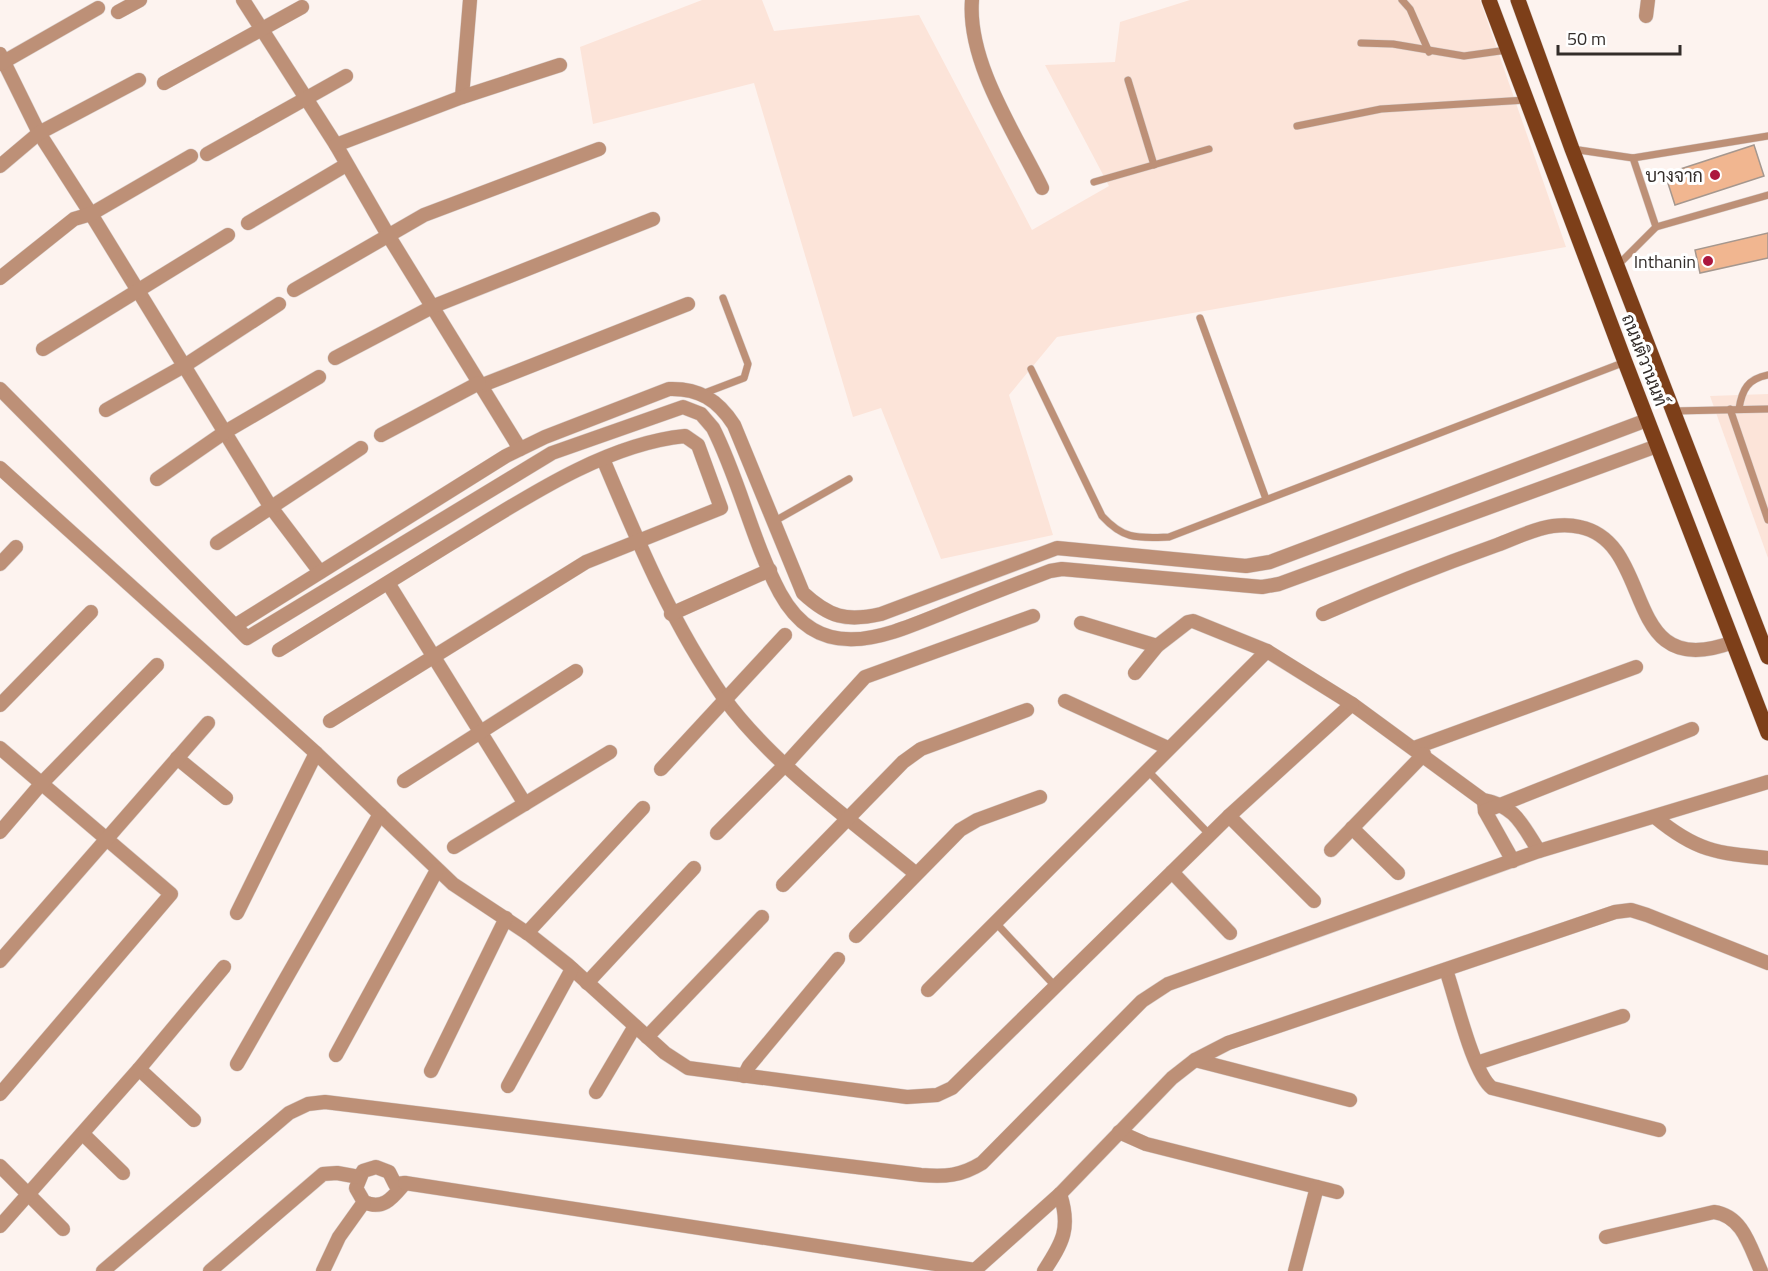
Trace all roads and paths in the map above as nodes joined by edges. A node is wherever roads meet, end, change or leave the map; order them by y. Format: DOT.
graph roads {
  1 [pos="140,0"];
  2 [pos="243,0"];
  3 [pos="469,0"];
  4 [pos="972,0"];
  5 [pos="1402,0"];
  6 [pos="1489,0"];
  7 [pos="1518,0"];
  8 [pos="1648,0"];
  9 [pos="303,7"];
  10 [pos="98,9"];
  11 [pos="118,12"];
  12 [pos="1646,16"];
  13 [pos="262,32"];
  14 [pos="1361,43"];
  15 [pos="1507,50"];
  16 [pos="1429,52"];
  17 [pos="1,60"];
  18 [pos="560,65"];
  19 [pos="345,76"];
  20 [pos="139,80"];
  21 [pos="1128,80"];
  22 [pos="164,84"];
  23 [pos="462,97"];
  24 [pos="305,100"];
  25 [pos="1526,100"];
  26 [pos="1297,126"];
  27 [pos="39,134"];
  28 [pos="1768,136"];
  29 [pos="336,145"];
  30 [pos="599,149"];
  31 [pos="1209,149"];
  32 [pos="1572,149"];
  33 [pos="207,154"];
  34 [pos="191,156"];
  35 [pos="1633,158"];
  36 [pos="346,165"];
  37 [pos="1155,165"];
  38 [pos="0,166"];
  39 [pos="1094,182"];
  40 [pos="1042,188"];
  41 [pos="1768,195"];
  42 [pos="91,214"];
  43 [pos="654,219"];
  44 [pos="248,223"];
  45 [pos="1656,227"];
  46 [pos="228,235"];
  47 [pos="388,235"];
  48 [pos="1618,264"];
  49 [pos="0,278"];
  50 [pos="294,290"];
  51 [pos="139,292"];
  52 [pos="723,298"];
  53 [pos="279,304"];
  54 [pos="688,304"];
  55 [pos="434,306"];
  56 [pos="1200,318"];
  57 [pos="43,349"];
  58 [pos="335,358"];
  59 [pos="1625,362"];
  60 [pos="184,366"];
  61 [pos="1031,369"];
  62 [pos="1768,375"];
  63 [pos="320,377"];
  64 [pos="480,385"];
  65 [pos="0,389"];
  66 [pos="702,394"];
  67 [pos="1730,409"];
  68 [pos="1739,409"];
  69 [pos="1768,409"];
  70 [pos="105,410"];
  71 [pos="1674,411"];
  72 [pos="1647,420"];
  73 [pos="225,432"];
  74 [pos="381,435"];
  75 [pos="1657,446"];
  76 [pos="361,448"];
  77 [pos="520,449"];
  78 [pos="603,459"];
  79 [pos="0,468"];
  80 [pos="157,479"];
  81 [pos="849,479"];
  82 [pos="1266,499"];
  83 [pos="270,506"];
  84 [pos="1768,519"];
  85 [pos="773,522"];
  86 [pos="637,540"];
  87 [pos="217,543"];
  88 [pos="16,547"];
  89 [pos="0,564"];
  90 [pos="770,570"];
  91 [pos="320,572"];
  92 [pos="388,583"];
  93 [pos="91,612"];
  94 [pos="671,614"];
  95 [pos="1323,614"];
  96 [pos="1033,615"];
  97 [pos="1081,623"];
  98 [pos="236,625"];
  99 [pos="785,635"];
  100 [pos="1764,636"];
  101 [pos="1733,642"];
  102 [pos="1157,646"];
  103 [pos="279,650"];
  104 [pos="1267,651"];
  105 [pos="433,656"];
  106 [pos="1768,657"];
  107 [pos="157,665"];
  108 [pos="1636,668"];
  109 [pos="576,671"];
  110 [pos="1136,673"];
  111 [pos="725,699"];
  112 [pos="1065,701"];
  113 [pos="1352,704"];
  114 [pos="0,705"];
  115 [pos="1027,710"];
  116 [pos="330,720"];
  117 [pos="208,723"];
  118 [pos="1692,729"];
  119 [pos="480,731"];
  120 [pos="1768,733"];
  121 [pos="0,748"];
  122 [pos="1168,748"];
  123 [pos="1419,751"];
  124 [pos="610,752"];
  125 [pos="316,753"];
  126 [pos="177,758"];
  127 [pos="785,765"];
  128 [pos="660,769"];
  129 [pos="1147,770"];
  130 [pos="404,781"];
  131 [pos="1768,782"];
  132 [pos="41,784"];
  133 [pos="1040,797"];
  134 [pos="226,798"];
  135 [pos="1500,803"];
  136 [pos="525,804"];
  137 [pos="1484,805"];
  138 [pos="643,808"];
  139 [pos="380,814"];
  140 [pos="1228,816"];
  141 [pos="1655,817"];
  142 [pos="848,818"];
  143 [pos="1352,828"];
  144 [pos="0,832"];
  145 [pos="717,833"];
  146 [pos="1210,835"];
  147 [pos="106,841"];
  148 [pos="454,847"];
  149 [pos="1331,850"];
  150 [pos="1539,851"];
  151 [pos="1768,858"];
  152 [pos="1513,861"];
  153 [pos="694,868"];
  154 [pos="437,870"];
  155 [pos="1172,872"];
  156 [pos="915,873"];
  157 [pos="1398,873"];
  158 [pos="783,885"];
  159 [pos="1314,901"];
  160 [pos="237,913"];
  161 [pos="762,917"];
  162 [pos="506,918"];
  163 [pos="995,922"];
  164 [pos="527,933"];
  165 [pos="1230,933"];
  166 [pos="856,936"];
  167 [pos="838,959"];
  168 [pos="0,961"];
  169 [pos="1768,963"];
  170 [pos="224,967"];
  171 [pos="572,969"];
  172 [pos="1446,970"];
  173 [pos="587,983"];
  174 [pos="1055,986"];
  175 [pos="927,990"];
  176 [pos="1623,1016"];
  177 [pos="635,1026"];
  178 [pos="647,1037"];
  179 [pos="336,1055"];
  180 [pos="1195,1060"];
  181 [pos="1477,1063"];
  182 [pos="237,1064"];
  183 [pos="139,1069"];
  184 [pos="431,1071"];
  185 [pos="744,1076"];
  186 [pos="508,1086"];
  187 [pos="596,1092"];
  188 [pos="0,1094"];
  189 [pos="1350,1100"];
  190 [pos="194,1120"];
  191 [pos="1659,1130"];
  192 [pos="1119,1132"];
  193 [pos="83,1134"];
  194 [pos="0,1166"];
  195 [pos="123,1173"];
  196 [pos="359,1177"];
  197 [pos="405,1184"];
  198 [pos="1317,1187"];
  199 [pos="1338,1192"];
  200 [pos="1060,1194"];
  201 [pos="29,1195"];
  202 [pos="364,1202"];
  203 [pos="0,1226"];
  204 [pos="63,1229"];
  205 [pos="1606,1237"];
  206 [pos="103,1271"];
  207 [pos="210,1271"];
  208 [pos="323,1271"];
  209 [pos="976,1271"];
  210 [pos="1044,1271"];
  211 [pos="1295,1271"];
  212 [pos="1761,1271"];
  1 -- 11 [label="street"];
  2 -- 13 [label="street"];
  3 -- 23 [label="street"];
  4 -- 40 [label="street"];
  5 -- 16 [label="lane"];
  6 -- 15 [label="main road, ถนนติวานนท์"];
  7 -- 32 [label="main road, ถนนติวานนท์"];
  8 -- 12 [label="street"];
  9 -- 13 [label="street"];
  10 -- 17 [label="street"];
  13 -- 22 [label="street"];
  13 -- 24 [label="street"];
  14 -- 16 [label="lane"];
  15 -- 16 [label="lane"];
  15 -- 25 [label="main road, ถนนติวานนท์"];
  17 -- 27 [label="street"];
  18 -- 23 [label="street"];
  19 -- 24 [label="street"];
  20 -- 27 [label="street"];
  21 -- 37 [label="lane"];
  23 -- 29 [label="street"];
  24 -- 29 [label="street"];
  24 -- 33 [label="street"];
  25 -- 26 [label="lane"];
  25 -- 59 [label="main road, ถนนติวานนท์"];
  27 -- 38 [label="street"];
  27 -- 42 [label="street"];
  28 -- 35 [label="lane"];
  29 -- 36 [label="street"];
  30 -- 47 [label="street"];
  31 -- 37 [label="lane"];
  32 -- 35 [label="lane"];
  32 -- 48 [label="main road, ถนนติวานนท์"];
  34 -- 42 [label="street"];
  35 -- 45 [label="lane"];
  36 -- 44 [label="street"];
  36 -- 47 [label="street"];
  37 -- 39 [label="lane"];
  41 -- 45 [label="lane"];
  42 -- 49 [label="street"];
  42 -- 51 [label="street"];
  43 -- 55 [label="street"];
  45 -- 48 [label="lane"];
  46 -- 51 [label="street"];
  47 -- 50 [label="street"];
  47 -- 55 [label="street"];
  48 -- 71 [label="main road, ถนนติวานนท์"];
  51 -- 57 [label="street"];
  51 -- 60 [label="street"];
  52 -- 66 [label="lane"];
  53 -- 60 [label="street"];
  54 -- 64 [label="street"];
  55 -- 58 [label="street"];
  55 -- 64 [label="street"];
  56 -- 82 [label="lane"];
  59 -- 72 [label="main road, ถนนติวานนท์"];
  59 -- 82 [label="lane"];
  60 -- 70 [label="street"];
  60 -- 73 [label="street"];
  61 -- 82 [label="lane"];
  62 -- 68 [label="lane"];
  63 -- 73 [label="street"];
  64 -- 74 [label="street"];
  64 -- 77 [label="street"];
  65 -- 98 [label="street"];
  66 -- 77 [label="street"];
  66 -- 85 [label="street"];
  67 -- 68 [label="lane"];
  67 -- 71 [label="lane"];
  67 -- 84 [label="lane"];
  68 -- 69 [label="lane"];
  71 -- 100 [label="main road, ถนนติวานนท์"];
  72 -- 75 [label="main road, ถนนติวานนท์"];
  72 -- 85 [label="street"];
  73 -- 80 [label="street"];
  73 -- 83 [label="street"];
  75 -- 90 [label="street"];
  75 -- 101 [label="main road, ถนนติวานนท์"];
  76 -- 83 [label="street"];
  77 -- 91 [label="street"];
  78 -- 86 [label="street"];
  78 -- 86 [label="street"];
  78 -- 92 [label="street"];
  79 -- 125 [label="street"];
  81 -- 85 [label="lane"];
  83 -- 87 [label="street"];
  83 -- 91 [label="street"];
  86 -- 94 [label="street"];
  86 -- 105 [label="street"];
  88 -- 89 [label="street"];
  90 -- 94 [label="street"];
  90 -- 98 [label="street"];
  91 -- 98 [label="street"];
  92 -- 103 [label="street"];
  92 -- 105 [label="street"];
  93 -- 114 [label="street"];
  94 -- 111 [label="street"];
  95 -- 101 [label="street"];
  96 -- 127 [label="street"];
  97 -- 102 [label="street"];
  99 -- 111 [label="street"];
  100 -- 106 [label="main road, ถนนติวานนท์"];
  101 -- 120 [label="main road, ถนนติวานนท์"];
  102 -- 104 [label="street"];
  102 -- 110 [label="street"];
  104 -- 113 [label="street"];
  104 -- 122 [label="street"];
  105 -- 116 [label="street"];
  105 -- 119 [label="street"];
  107 -- 132 [label="street"];
  108 -- 123 [label="street"];
  109 -- 119 [label="street"];
  111 -- 127 [label="street"];
  111 -- 128 [label="street"];
  112 -- 122 [label="street"];
  113 -- 123 [label="street"];
  113 -- 140 [label="street"];
  115 -- 142 [label="street"];
  117 -- 126 [label="street"];
  118 -- 135 [label="street"];
  119 -- 130 [label="street"];
  119 -- 136 [label="street"];
  121 -- 132 [label="street"];
  122 -- 129 [label="street"];
  123 -- 137 [label="street"];
  123 -- 143 [label="street"];
  124 -- 136 [label="street"];
  125 -- 139 [label="street"];
  125 -- 160 [label="street"];
  126 -- 134 [label="street"];
  126 -- 147 [label="street"];
  127 -- 142 [label="street"];
  127 -- 145 [label="street"];
  129 -- 146 [label="lane"];
  129 -- 163 [label="street"];
  131 -- 141 [label="street"];
  132 -- 144 [label="street"];
  132 -- 147 [label="street"];
  133 -- 156 [label="street"];
  135 -- 137 [label="street"];
  135 -- 150 [label="street"];
  136 -- 148 [label="street"];
  137 -- 152 [label="street"];
  138 -- 164 [label="street"];
  139 -- 154 [label="street"];
  139 -- 182 [label="street"];
  140 -- 146 [label="street"];
  140 -- 159 [label="street"];
  141 -- 150 [label="street"];
  141 -- 151 [label="street"];
  142 -- 156 [label="street"];
  142 -- 158 [label="street"];
  143 -- 149 [label="street"];
  143 -- 157 [label="street"];
  146 -- 155 [label="street"];
  147 -- 168 [label="street"];
  147 -- 188 [label="street"];
  150 -- 152 [label="street"];
  152 -- 206 [label="street"];
  153 -- 173 [label="street"];
  154 -- 162 [label="street"];
  154 -- 179 [label="street"];
  155 -- 165 [label="street"];
  155 -- 174 [label="street"];
  156 -- 166 [label="street"];
  161 -- 178 [label="street"];
  162 -- 164 [label="street"];
  162 -- 184 [label="street"];
  163 -- 174 [label="lane"];
  163 -- 175 [label="street"];
  164 -- 171 [label="street"];
  167 -- 185 [label="street"];
  169 -- 172 [label="street"];
  170 -- 183 [label="street"];
  171 -- 173 [label="street"];
  171 -- 186 [label="street"];
  172 -- 180 [label="street"];
  172 -- 181 [label="street"];
  173 -- 177 [label="street"];
  174 -- 185 [label="street"];
  176 -- 181 [label="street"];
  177 -- 178 [label="street"];
  177 -- 187 [label="street"];
  178 -- 185 [label="street"];
  180 -- 189 [label="street"];
  180 -- 192 [label="street"];
  181 -- 191 [label="street"];
  183 -- 190 [label="street"];
  183 -- 193 [label="street"];
  192 -- 198 [label="street"];
  192 -- 200 [label="street"];
  193 -- 195 [label="street"];
  193 -- 201 [label="street"];
  194 -- 201 [label="street"];
  196 -- 197 [label="street"];
  196 -- 202 [label="street"];
  196 -- 207 [label="street"];
  197 -- 202 [label="street"];
  197 -- 209 [label="street"];
  198 -- 199 [label="street"];
  198 -- 211 [label="street"];
  200 -- 209 [label="street"];
  200 -- 210 [label="street"];
  201 -- 203 [label="street"];
  201 -- 204 [label="street"];
  202 -- 208 [label="street"];
  205 -- 212 [label="street"];
}
